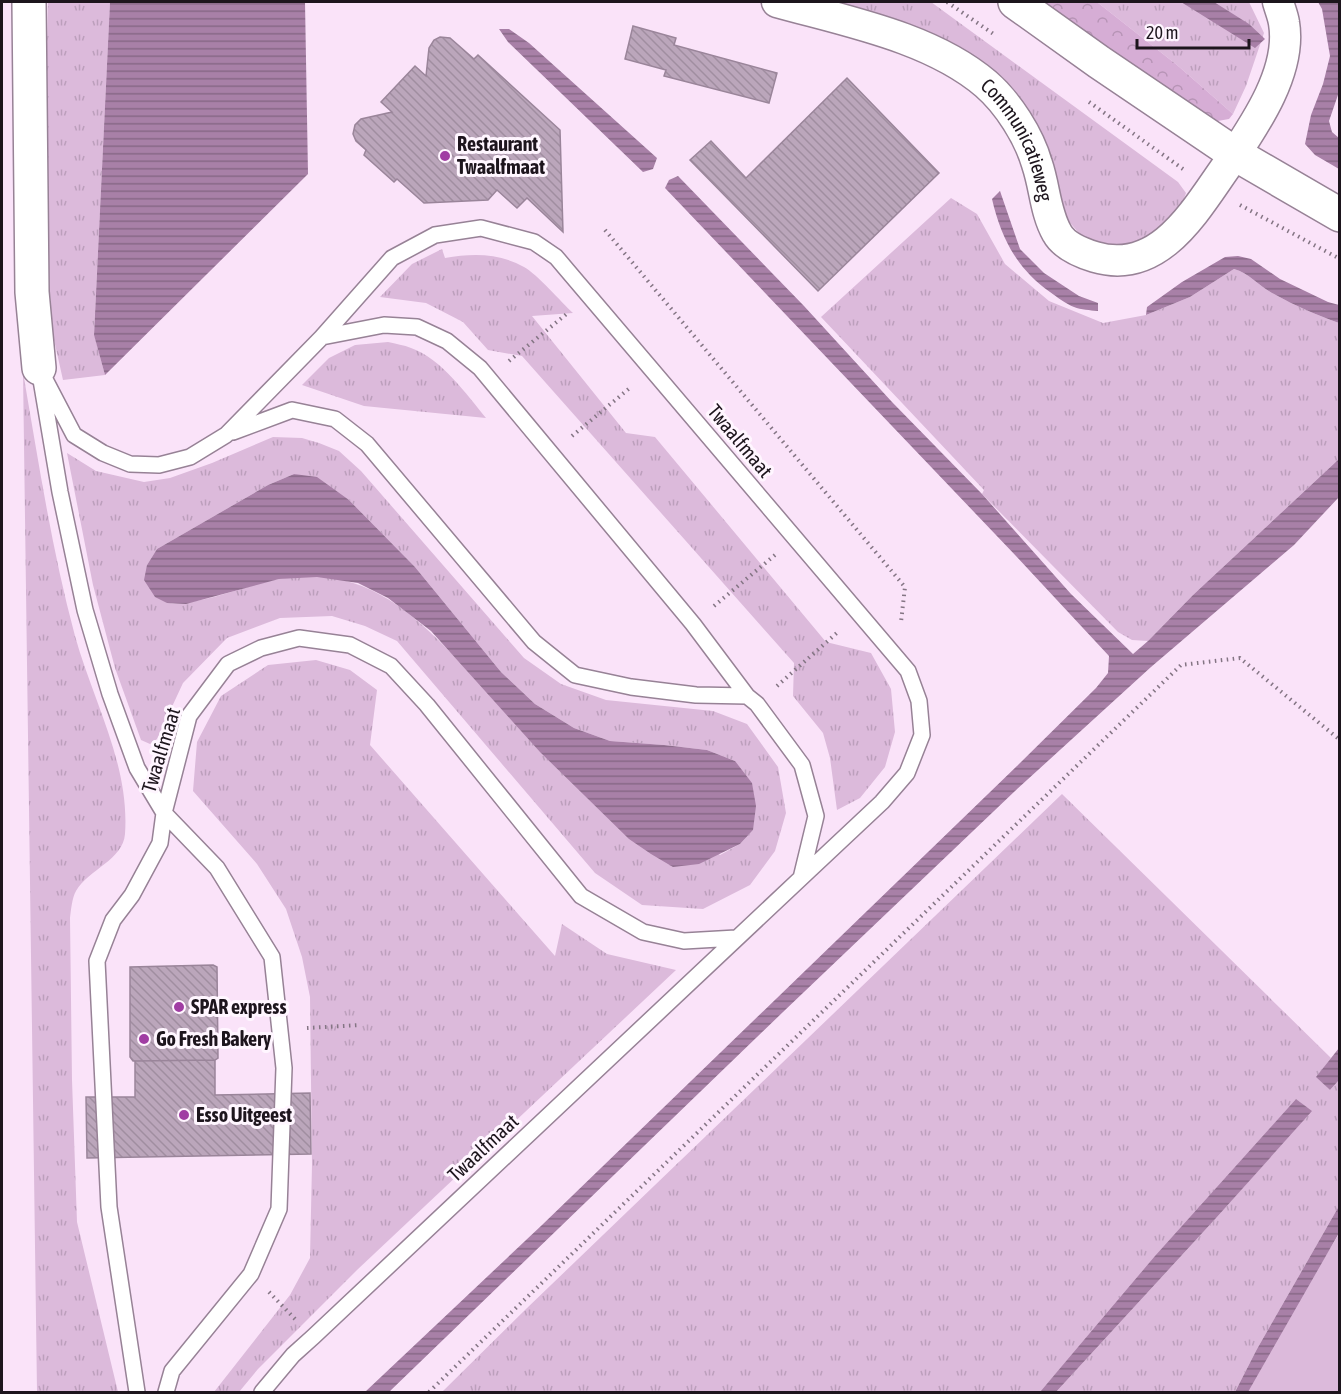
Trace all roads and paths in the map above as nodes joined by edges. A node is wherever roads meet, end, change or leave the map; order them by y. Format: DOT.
graph roads {
  1 [pos="29,2"];
  2 [pos="777,2"];
  3 [pos="1015,2"];
  4 [pos="1278,2"];
  5 [pos="1234,154"];
  6 [pos="1210,189"];
  7 [pos="1340,215"];
  8 [pos="1340,260"];
  9 [pos="589,296"];
  10 [pos="322,337"];
  11 [pos="39,368"];
  12 [pos="652,370"];
  13 [pos="488,378"];
  14 [pos="226,435"];
  15 [pos="551,454"];
  16 [pos="795,539"];
  17 [pos="693,624"];
  18 [pos="747,696"];
  19 [pos="1340,740"];
  20 [pos="164,813"];
  21 [pos="801,878"];
  22 [pos="736,938"];
  23 [pos="360,1025"];
  24 [pos="280,1029"];
  25 [pos="251,1274"];
  26 [pos="313,1337"];
  27 [pos="137,1392"];
  28 [pos="166,1392"];
  29 [pos="262,1392"];
  30 [pos="429,1392"];
  1 -- 11 [label="main road"];
  2 -- 6 [label="street, Communicatieweg"];
  3 -- 5 [label="main road"];
  4 -- 5 [label="street, Communicatieweg"];
  5 -- 6 [label="street, Communicatieweg"];
  5 -- 7 [label="main road"];
  6 -- 8 [label="path"];
  9 -- 10 [label="lane, Twaalfmaat"];
  9 -- 12 [label="lane, Twaalfmaat"];
  9 -- 13 [label="path"];
  10 -- 13 [label="lane"];
  10 -- 14 [label="lane, Twaalfmaat"];
  11 -- 14 [label="lane, Twaalfmaat"];
  11 -- 20 [label="lane, Twaalfmaat"];
  12 -- 15 [label="path"];
  12 -- 16 [label="lane, Twaalfmaat"];
  13 -- 15 [label="lane"];
  14 -- 18 [label="lane, Twaalfmaat"];
  15 -- 17 [label="lane"];
  16 -- 17 [label="path"];
  16 -- 21 [label="lane, Twaalfmaat"];
  17 -- 18 [label="lane"];
  18 -- 21 [label="lane"];
  19 -- 30 [label="path"];
  20 -- 22 [label="lane, Twaalfmaat"];
  20 -- 24 [label="lane, Twaalfmaat"];
  20 -- 27 [label="lane, Twaalfmaat"];
  21 -- 22 [label="lane, Twaalfmaat"];
  22 -- 26 [label="lane, Twaalfmaat"];
  23 -- 24 [label="path"];
  24 -- 25 [label="lane, Twaalfmaat"];
  25 -- 26 [label="path"];
  25 -- 28 [label="lane, Twaalfmaat"];
  26 -- 29 [label="lane, Twaalfmaat"];
}
